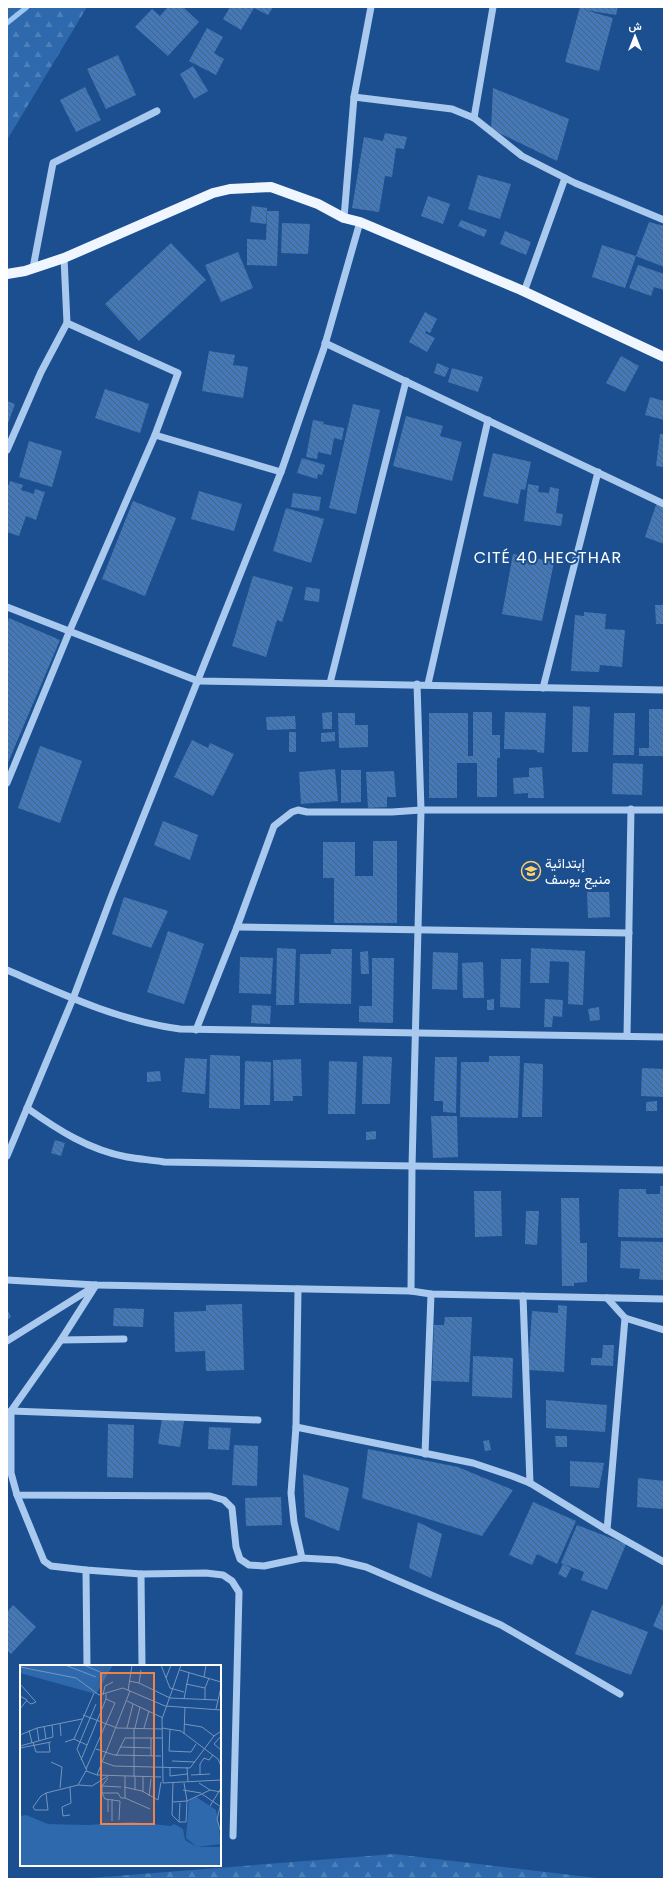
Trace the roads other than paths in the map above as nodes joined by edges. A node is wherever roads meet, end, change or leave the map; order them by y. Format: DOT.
graph roads {
  1 [pos="371,7"];
  2 [pos="493,7"];
  3 [pos="354,97"];
  4 [pos="157,111"];
  5 [pos="474,118"];
  6 [pos="565,178"];
  7 [pos="344,218"];
  8 [pos="664,220"];
  9 [pos="360,222"];
  10 [pos="64,258"];
  11 [pos="32,268"];
  12 [pos="7,274"];
  13 [pos="524,292"];
  14 [pos="67,323"];
  15 [pos="325,343"];
  16 [pos="664,357"];
  17 [pos="406,381"];
  18 [pos="488,420"];
  19 [pos="155,435"];
  20 [pos="7,450"];
  21 [pos="281,472"];
  22 [pos="598,472"];
  23 [pos="664,504"];
  24 [pos="7,607"];
  25 [pos="70,630"];
  26 [pos="198,681"];
  27 [pos="330,683"];
  28 [pos="417,684"];
  29 [pos="428,684"];
  30 [pos="543,688"];
  31 [pos="664,690"];
  32 [pos="7,783"];
  33 [pos="631,809"];
  34 [pos="421,810"];
  35 [pos="664,810"];
  36 [pos="237,927"];
  37 [pos="418,929"];
  38 [pos="629,933"];
  39 [pos="7,970"];
  40 [pos="74,998"];
  41 [pos="196,1030"];
  42 [pos="416,1033"];
  43 [pos="627,1036"];
  44 [pos="664,1037"];
  45 [pos="27,1108"];
  46 [pos="7,1156"];
  47 [pos="412,1167"];
  48 [pos="664,1170"];
  49 [pos="7,1280"];
  50 [pos="96,1285"];
  51 [pos="298,1289"];
  52 [pos="412,1291"];
  53 [pos="431,1294"];
  54 [pos="523,1296"];
  55 [pos="607,1298"];
  56 [pos="664,1299"];
  57 [pos="625,1318"];
  58 [pos="664,1330"];
  59 [pos="124,1338"];
  60 [pos="61,1340"];
  61 [pos="7,1341"];
  62 [pos="11,1411"];
  63 [pos="258,1420"];
  64 [pos="296,1427"];
  65 [pos="425,1454"];
  66 [pos="530,1483"];
  67 [pos="17,1495"];
  68 [pos="607,1530"];
  69 [pos="302,1558"];
  70 [pos="664,1562"];
  71 [pos="86,1570"];
  72 [pos="141,1574"];
  73 [pos="87,1665"];
  74 [pos="142,1665"];
  75 [pos="620,1694"];
  76 [pos="233,1836"];
  1 -- 3 [label="street"];
  2 -- 5 [label="street"];
  3 -- 5 [label="street"];
  3 -- 7 [label="street"];
  4 -- 11 [label="street"];
  5 -- 6 [label="street"];
  6 -- 8 [label="street"];
  6 -- 13 [label="street"];
  7 -- 9 [label="main road"];
  7 -- 10 [label="main road"];
  9 -- 13 [label="main road"];
  9 -- 15 [label="street"];
  10 -- 11 [label="main road"];
  10 -- 14 [label="street"];
  11 -- 12 [label="main road"];
  13 -- 16 [label="main road"];
  14 -- 19 [label="street"];
  14 -- 20 [label="street"];
  15 -- 17 [label="street"];
  15 -- 21 [label="street"];
  17 -- 18 [label="street"];
  17 -- 27 [label="street"];
  18 -- 22 [label="street"];
  18 -- 29 [label="street"];
  19 -- 21 [label="street"];
  19 -- 25 [label="street"];
  21 -- 26 [label="street"];
  22 -- 23 [label="street"];
  22 -- 30 [label="street"];
  24 -- 25 [label="street"];
  25 -- 26 [label="street"];
  25 -- 32 [label="street"];
  26 -- 27 [label="street"];
  26 -- 40 [label="street"];
  27 -- 28 [label="street"];
  28 -- 29 [label="street"];
  28 -- 34 [label="street"];
  29 -- 30 [label="street"];
  30 -- 31 [label="street"];
  33 -- 34 [label="street"];
  33 -- 35 [label="street"];
  33 -- 38 [label="street"];
  34 -- 36 [label="street"];
  34 -- 37 [label="street"];
  36 -- 37 [label="street"];
  36 -- 41 [label="street"];
  37 -- 38 [label="street"];
  37 -- 42 [label="street"];
  38 -- 43 [label="street"];
  39 -- 40 [label="street"];
  40 -- 41 [label="street"];
  40 -- 45 [label="street"];
  41 -- 42 [label="street"];
  42 -- 43 [label="street"];
  42 -- 47 [label="street"];
  43 -- 44 [label="street"];
  45 -- 46 [label="street"];
  45 -- 47 [label="street"];
  47 -- 48 [label="street"];
  47 -- 52 [label="street"];
  49 -- 50 [label="street"];
  50 -- 51 [label="street"];
  50 -- 60 [label="street"];
  50 -- 61 [label="street"];
  51 -- 52 [label="street"];
  51 -- 64 [label="street"];
  52 -- 53 [label="street"];
  53 -- 54 [label="street"];
  53 -- 65 [label="street"];
  54 -- 55 [label="street"];
  54 -- 66 [label="street"];
  55 -- 56 [label="street"];
  55 -- 57 [label="street"];
  57 -- 58 [label="street"];
  57 -- 68 [label="street"];
  59 -- 60 [label="street"];
  60 -- 62 [label="street"];
  62 -- 63 [label="street"];
  62 -- 67 [label="street"];
  64 -- 65 [label="street"];
  64 -- 69 [label="street"];
  65 -- 66 [label="street"];
  66 -- 68 [label="street"];
  67 -- 69 [label="street"];
  67 -- 71 [label="street"];
  68 -- 70 [label="street"];
  69 -- 75 [label="street"];
  71 -- 72 [label="street"];
  71 -- 73 [label="street"];
  72 -- 74 [label="street"];
  72 -- 76 [label="street"];
}
